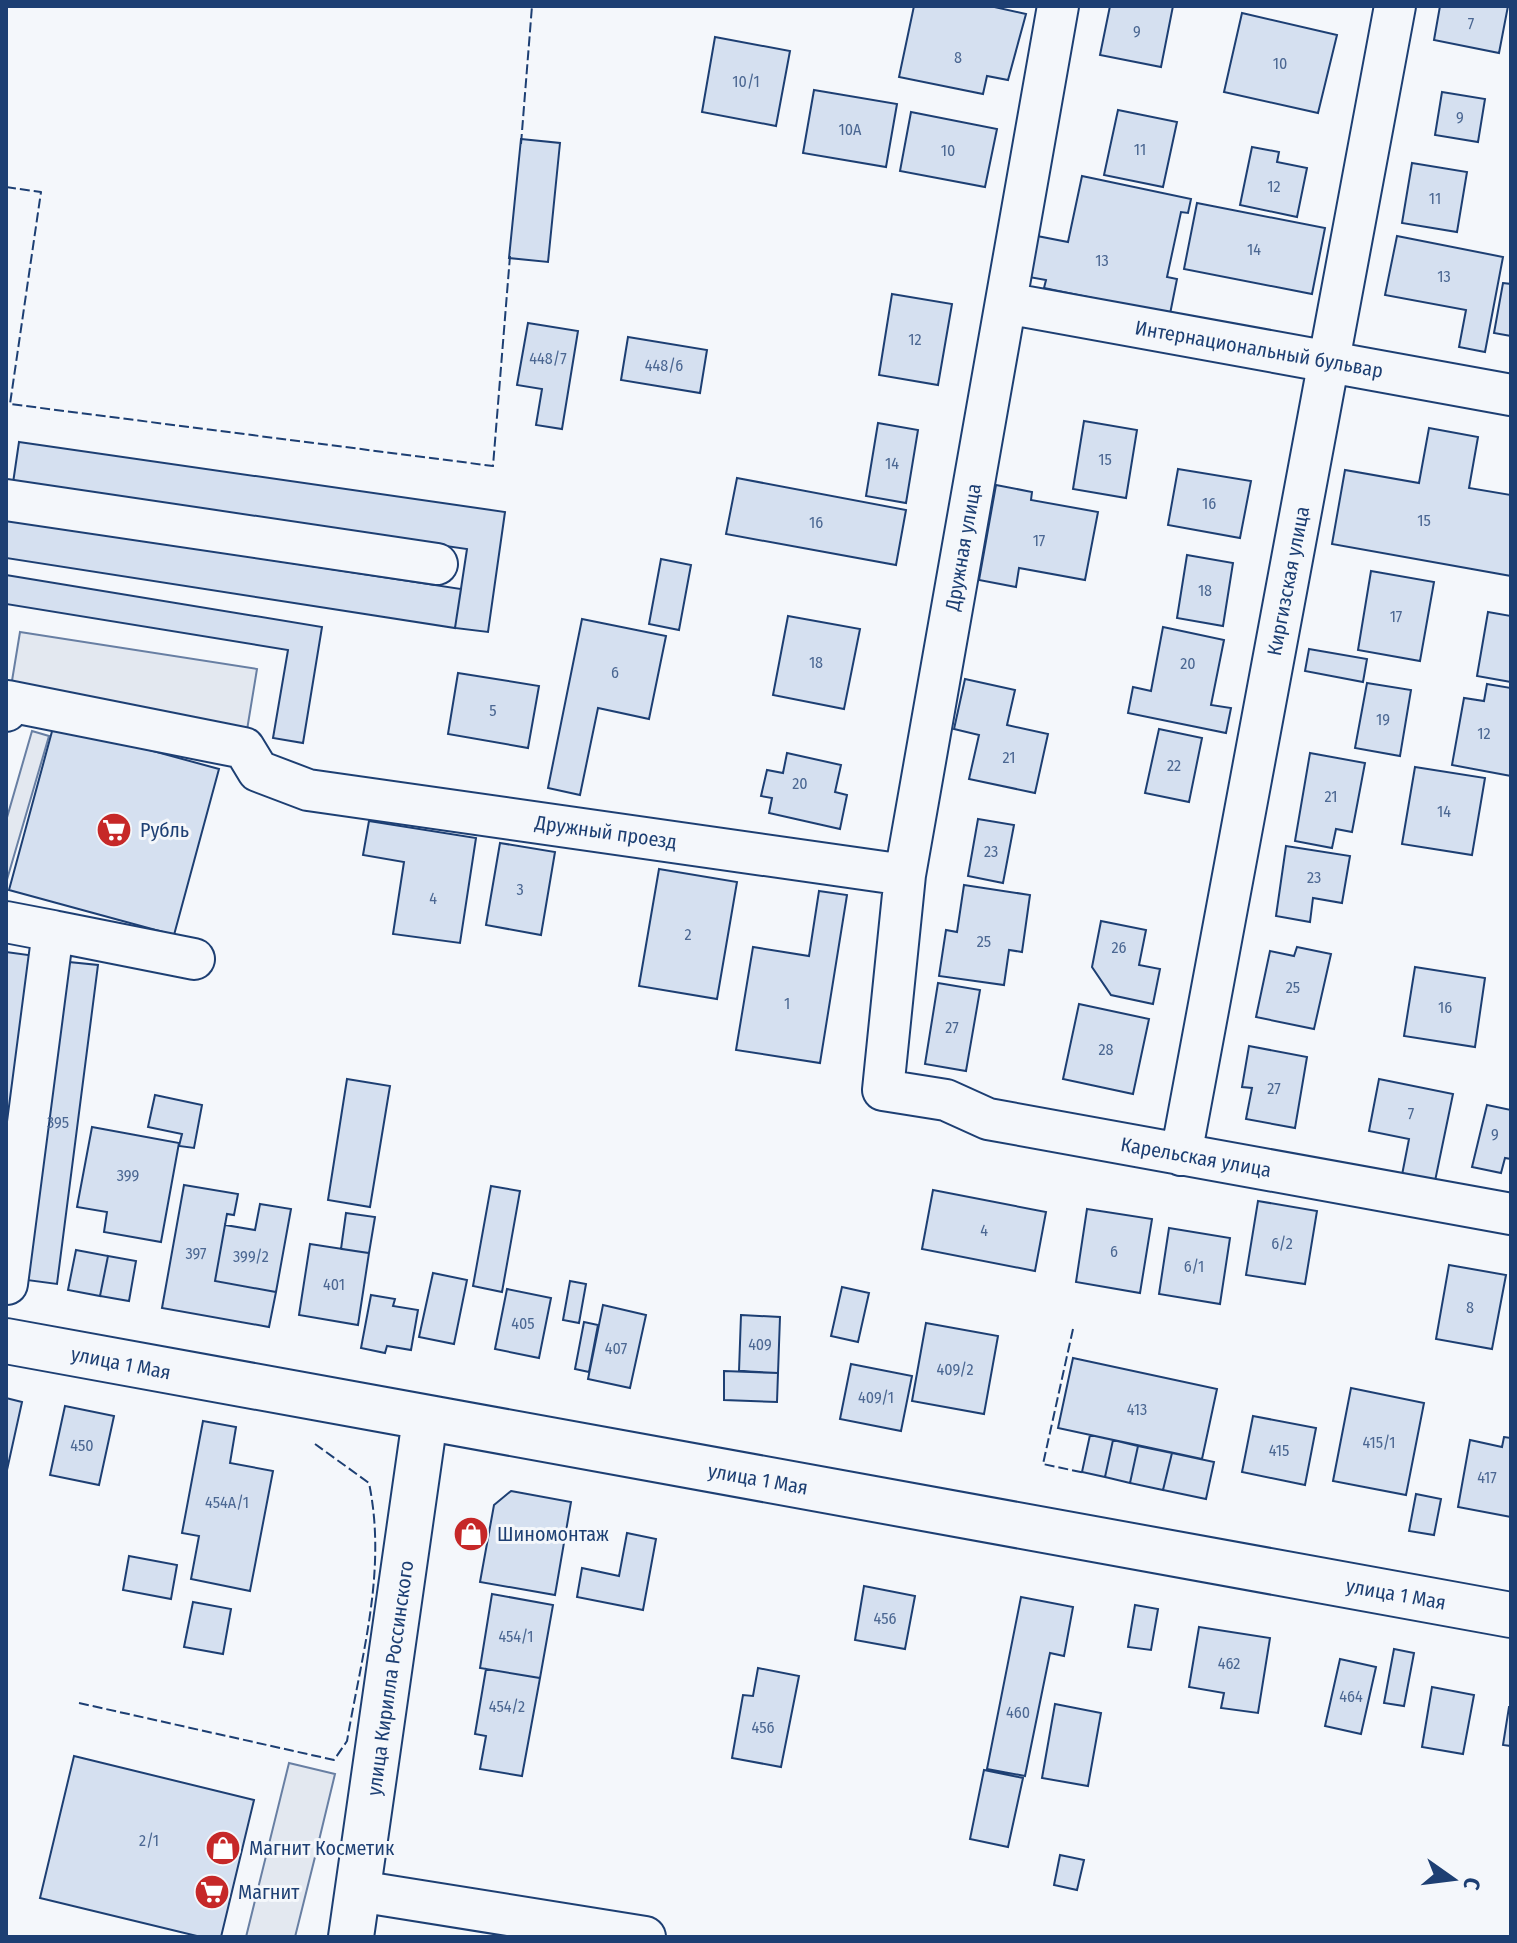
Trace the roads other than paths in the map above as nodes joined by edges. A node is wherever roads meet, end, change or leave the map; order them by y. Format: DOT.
graph roads {
  1 [pos="1058,6"];
  2 [pos="1395,6"];
  3 [pos="1006,303"];
  4 [pos="1329,362"];
  5 [pos="1511,395"];
  6 [pos="6,500"];
  7 [pos="437,564"];
  8 [pos="6,711"];
  9 [pos="905,875"];
  10 [pos="6,922"];
  11 [pos="53,931"];
  12 [pos="194,959"];
  13 [pos="883,1090"];
  14 [pos="1181,1155"];
  15 [pos="1511,1214"];
  16 [pos="7,1284"];
  17 [pos="6,1341"];
  18 [pos="425,1419"];
  19 [pos="1511,1615"];
  20 [pos="358,1891"];
  21 [pos="351,1937"];
  22 [pos="645,1937"];
  1 -- 3 [label="street, Дружная улица"];
  2 -- 4 [label="street, Киргизская улица"];
  3 -- 4 [label="street, Интернациональный бульвар"];
  3 -- 9 [label="street, Дружная улица"];
  4 -- 5 [label="street, Интернациональный бульвар"];
  4 -- 14 [label="street, Киргизская улица"];
  6 -- 7 [label="street"];
  8 -- 9 [label="street, Дружный проезд"];
  9 -- 13 [label="street, Дружная улица"];
  10 -- 11 [label="street"];
  11 -- 12 [label="street"];
  11 -- 16 [label="street"];
  13 -- 14 [label="street, Карельская улица"];
  14 -- 15 [label="street, Карельская улица"];
  17 -- 18 [label="main road, улица 1 Мая"];
  18 -- 19 [label="main road, улица 1 Мая"];
  18 -- 20 [label="main road, улица Кирилла Россинского"];
  20 -- 21 [label="main road, улица Кирилла Россинского"];
  20 -- 22 [label="street"];
}
